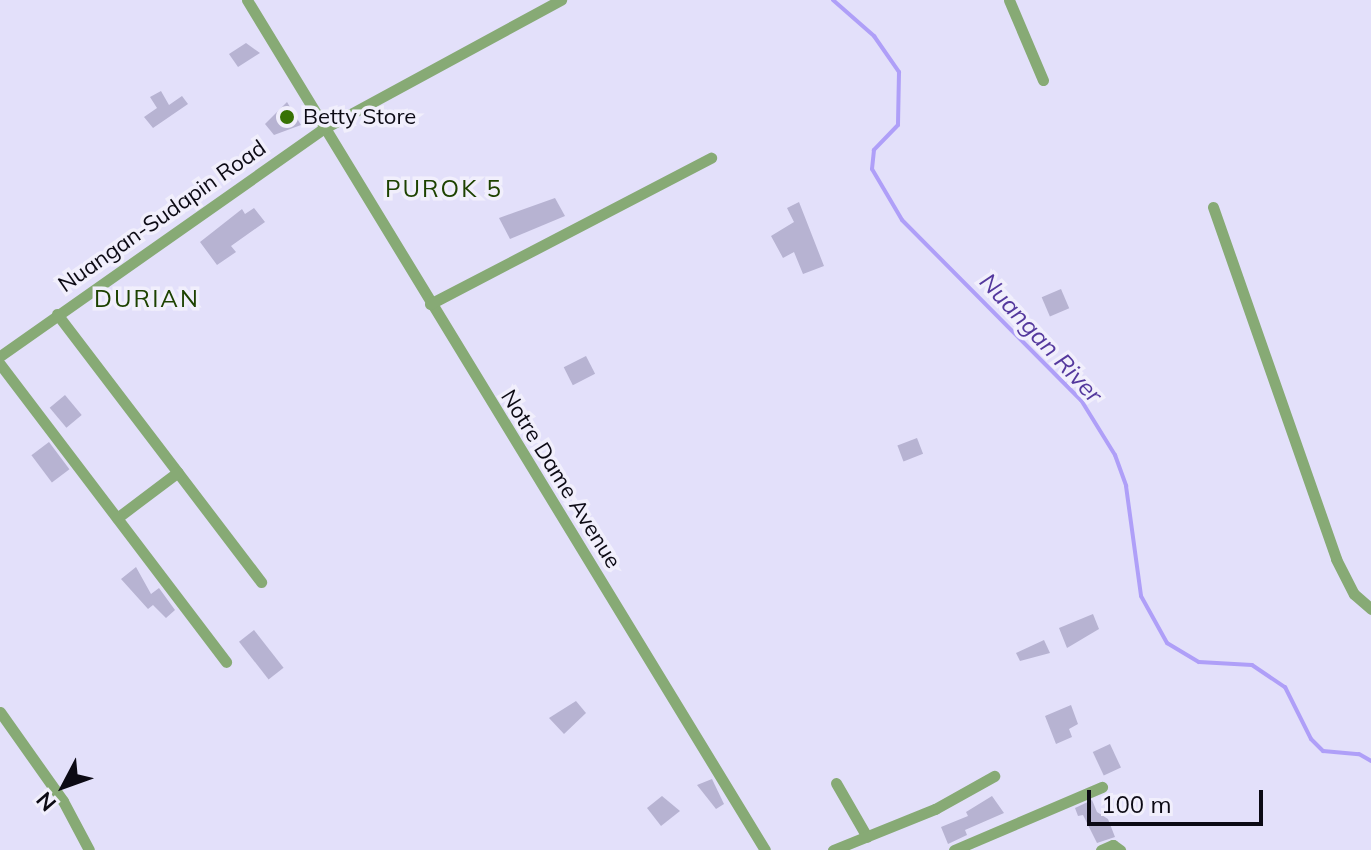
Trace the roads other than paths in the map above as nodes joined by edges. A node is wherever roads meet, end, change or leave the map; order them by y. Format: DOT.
graph roads {
  1 [pos="247,0"];
  2 [pos="561,0"];
  3 [pos="1009,0"];
  4 [pos="1043,80"];
  5 [pos="323,129"];
  6 [pos="711,158"];
  7 [pos="1213,207"];
  8 [pos="430,304"];
  9 [pos="57,314"];
  10 [pos="0,356"];
  11 [pos="0,364"];
  12 [pos="178,472"];
  13 [pos="117,518"];
  14 [pos="261,582"];
  15 [pos="1371,609"];
  16 [pos="226,662"];
  17 [pos="0,712"];
  18 [pos="994,776"];
  19 [pos="836,783"];
  20 [pos="1102,787"];
  21 [pos="867,837"];
  22 [pos="89,850"];
  23 [pos="765,850"];
  24 [pos="833,850"];
  25 [pos="954,850"];
  26 [pos="1101,850"];
  27 [pos="1120,850"];
  1 -- 5 [label="street, Notre Dame Avenue"];
  2 -- 5 [label="street, Nuangan-Sudapin Road"];
  3 -- 4 [label="street"];
  5 -- 8 [label="street, Notre Dame Avenue"];
  5 -- 9 [label="street, Nuangan-Sudapin Road"];
  6 -- 8 [label="street"];
  7 -- 15 [label="street"];
  8 -- 23 [label="street, Notre Dame Avenue"];
  9 -- 10 [label="street, Nuangan-Sudapin Road"];
  9 -- 12 [label="street"];
  11 -- 13 [label="street"];
  12 -- 13 [label="street"];
  12 -- 14 [label="street"];
  13 -- 16 [label="street"];
  17 -- 22 [label="street"];
  18 -- 21 [label="street"];
  19 -- 21 [label="street"];
  20 -- 25 [label="street"];
  21 -- 24 [label="street"];
  26 -- 27 [label="street"];
}
